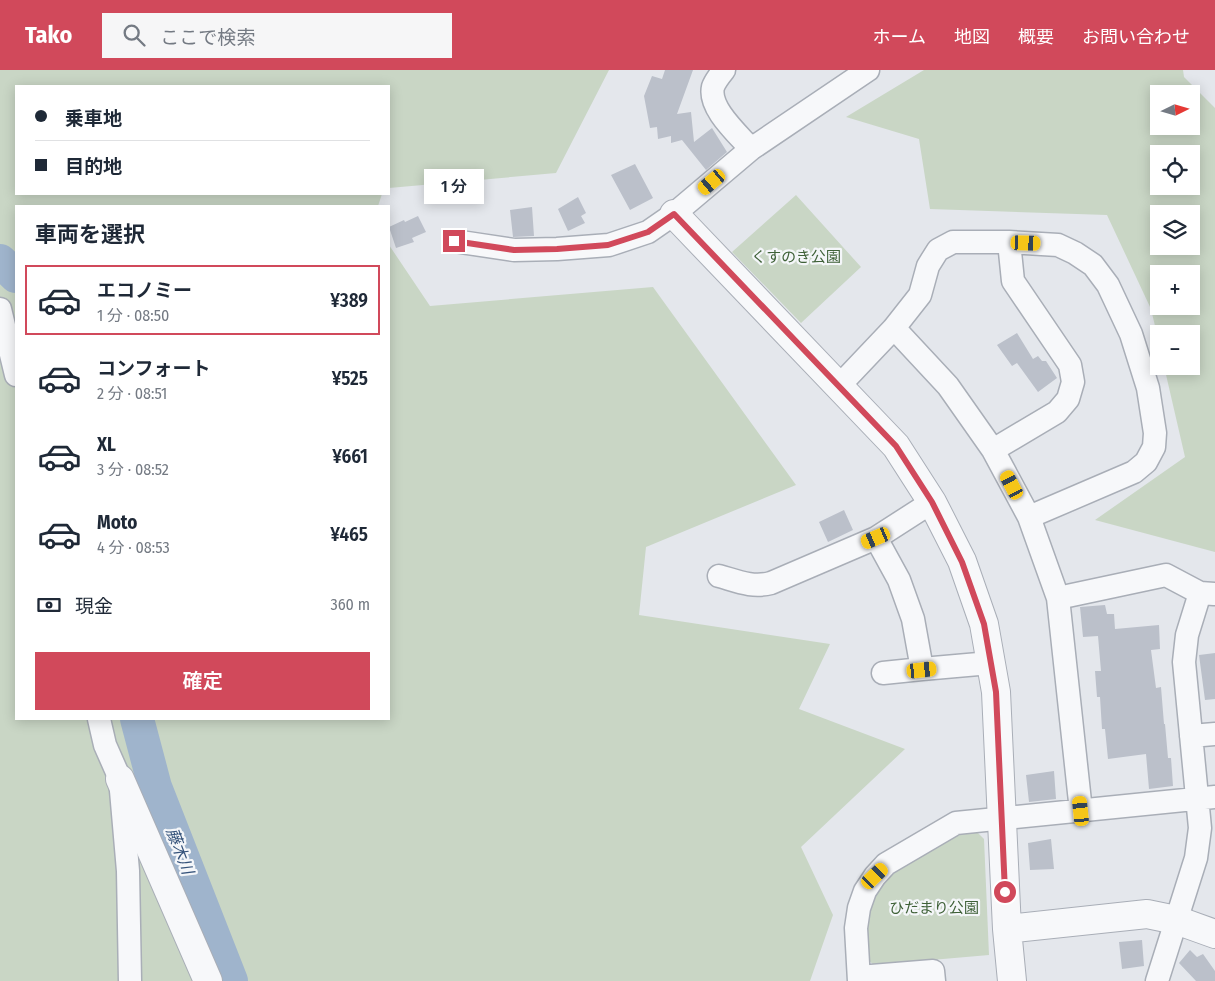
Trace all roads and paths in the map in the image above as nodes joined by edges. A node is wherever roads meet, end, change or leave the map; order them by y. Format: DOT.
graph roads {
  1 [pos="724,70"];
  2 [pos="868,70"];
  3 [pos="751,149"];
  4 [pos="674,214"];
  5 [pos="454,241"];
  6 [pos="1010,242"];
  7 [pos="0,309"];
  8 [pos="894,328"];
  9 [pos="15,371"];
  10 [pos="838,386"];
  11 [pos="993,450"];
  12 [pos="932,502"];
  13 [pos="1029,517"];
  14 [pos="876,538"];
  15 [pos="719,576"];
  16 [pos="1208,594"];
  17 [pos="1058,598"];
  18 [pos="990,663"];
  19 [pos="922,670"];
  20 [pos="883,673"];
  21 [pos="99,720"];
  22 [pos="1215,734"];
  23 [pos="1191,736"];
  24 [pos="120,779"];
  25 [pos="1206,798"];
  26 [pos="1081,811"];
  27 [pos="1002,818"];
  28 [pos="1176,920"];
  29 [pos="1007,928"];
  30 [pos="1215,934"];
  31 [pos="859,979"];
  32 [pos="130,981"];
  33 [pos="208,981"];
  34 [pos="934,981"];
  35 [pos="1012,981"];
  36 [pos="1157,981"];
  1 -- 3 [label="street"];
  2 -- 3 [label="street"];
  3 -- 4 [label="street"];
  4 -- 5 [label="street"];
  4 -- 10 [label="street"];
  6 -- 8 [label="street"];
  6 -- 11 [label="street"];
  6 -- 13 [label="street"];
  7 -- 9 [label="street"];
  8 -- 10 [label="street"];
  8 -- 11 [label="street"];
  10 -- 12 [label="street"];
  11 -- 13 [label="street"];
  12 -- 14 [label="street"];
  12 -- 18 [label="street"];
  13 -- 17 [label="street"];
  14 -- 15 [label="street"];
  14 -- 19 [label="street"];
  16 -- 17 [label="street"];
  16 -- 23 [label="street"];
  17 -- 26 [label="street"];
  18 -- 19 [label="street"];
  18 -- 27 [label="street"];
  19 -- 20 [label="street"];
  21 -- 24 [label="street"];
  22 -- 23 [label="street"];
  23 -- 25 [label="street"];
  24 -- 32 [label="street"];
  24 -- 33 [label="street"];
  25 -- 26 [label="street"];
  25 -- 28 [label="street"];
  26 -- 27 [label="street"];
  27 -- 29 [label="street"];
  27 -- 31 [label="street"];
  28 -- 29 [label="street"];
  28 -- 30 [label="street"];
  28 -- 36 [label="street"];
  29 -- 35 [label="street"];
  31 -- 34 [label="street"];
}
